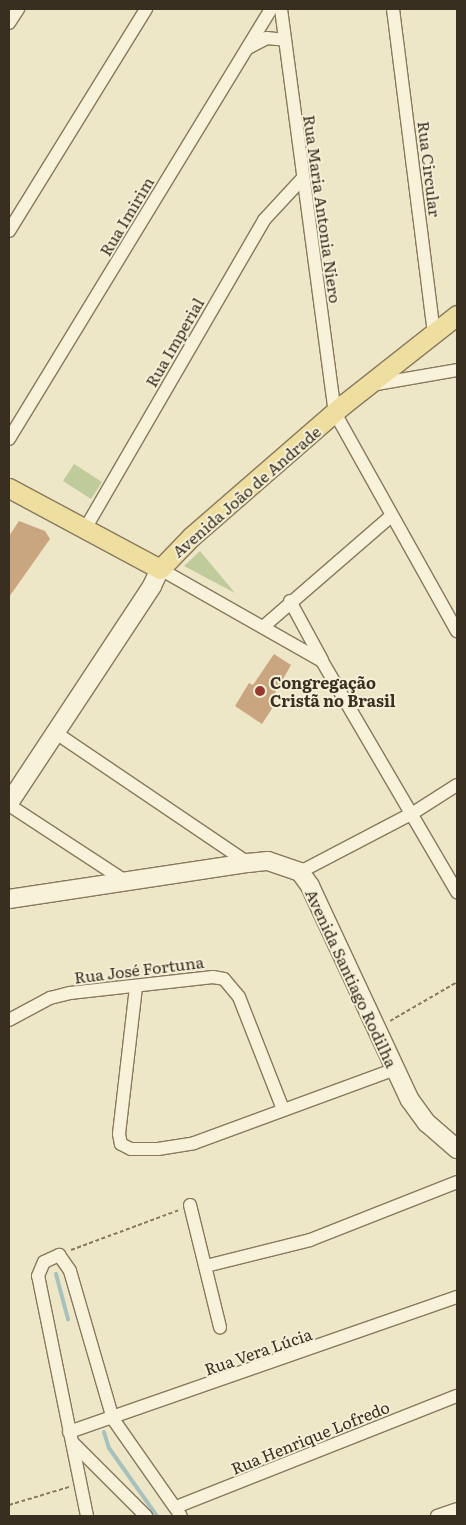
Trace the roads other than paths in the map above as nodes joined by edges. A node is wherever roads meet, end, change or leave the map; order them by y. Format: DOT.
graph roads {
  1 [pos="18,9"];
  2 [pos="146,9"];
  3 [pos="271,9"];
  4 [pos="281,9"];
  5 [pos="393,9"];
  6 [pos="9,24"];
  7 [pos="284,40"];
  8 [pos="246,49"];
  9 [pos="302,180"];
  10 [pos="9,231"];
  11 [pos="457,315"];
  12 [pos="434,333"];
  13 [pos="457,370"];
  14 [pos="366,386"];
  15 [pos="335,414"];
  16 [pos="9,439"];
  17 [pos="9,488"];
  18 [pos="391,516"];
  19 [pos="85,529"];
  20 [pos="160,569"];
  21 [pos="290,601"];
  22 [pos="263,627"];
  23 [pos="457,631"];
  24 [pos="322,661"];
  25 [pos="56,732"];
  26 [pos="457,785"];
  27 [pos="11,795"];
  28 [pos="413,813"];
  29 [pos="248,863"];
  30 [pos="300,872"];
  31 [pos="125,881"];
  32 [pos="457,892"];
  33 [pos="9,899"];
  34 [pos="136,987"];
  35 [pos="9,1020"];
  36 [pos="395,1069"];
  37 [pos="284,1109"];
  38 [pos="457,1149"];
  39 [pos="457,1182"];
  40 [pos="190,1206"];
  41 [pos="206,1266"];
  42 [pos="457,1297"];
  43 [pos="220,1327"];
  44 [pos="457,1396"];
  45 [pos="113,1419"];
  46 [pos="70,1437"];
  47 [pos="457,1509"];
  48 [pos="178,1512"];
  49 [pos="87,1516"];
  50 [pos="146,1516"];
  51 [pos="437,1516"];
  1 -- 6 [label="street"];
  2 -- 10 [label="street"];
  3 -- 8 [label="street, Rua Imirim"];
  4 -- 7 [label="street, Rua Maria Antonia Niero"];
  5 -- 12 [label="street, Rua Circular"];
  7 -- 8 [label="street"];
  7 -- 9 [label="street, Rua Maria Antonia Niero"];
  8 -- 16 [label="street, Rua Imirim"];
  9 -- 15 [label="street, Rua Maria Antonia Niero"];
  9 -- 19 [label="street, Rua Imperial"];
  11 -- 12 [label="main road, Avenida João de Andrade"];
  12 -- 14 [label="main road, Avenida João de Andrade"];
  13 -- 14 [label="street"];
  14 -- 15 [label="main road, Avenida João de Andrade"];
  15 -- 18 [label="street"];
  15 -- 20 [label="main road, Avenida João de Andrade"];
  17 -- 19 [label="main road"];
  18 -- 21 [label="street"];
  18 -- 23 [label="street"];
  19 -- 20 [label="main road"];
  20 -- 22 [label="street"];
  20 -- 25 [label="main road, Avenida João de Andrade"];
  21 -- 22 [label="street"];
  21 -- 24 [label="street"];
  22 -- 24 [label="street"];
  24 -- 28 [label="street"];
  25 -- 27 [label="main road, Avenida João de Andrade"];
  25 -- 29 [label="street"];
  26 -- 28 [label="street"];
  27 -- 31 [label="street"];
  28 -- 30 [label="street"];
  28 -- 32 [label="street"];
  29 -- 30 [label="main road, Avenida Santiago Rodilha"];
  29 -- 31 [label="main road, Avenida Santiago Rodilha"];
  30 -- 36 [label="main road, Avenida Santiago Rodilha"];
  31 -- 33 [label="main road, Avenida Santiago Rodilha"];
  34 -- 35 [label="street, Rua José Fortuna"];
  34 -- 37 [label="street, Rua José Fortuna"];
  34 -- 37 [label="street"];
  36 -- 37 [label="street"];
  36 -- 38 [label="main road, Avenida Santiago Rodilha"];
  39 -- 41 [label="street"];
  40 -- 41 [label="street"];
  41 -- 43 [label="street"];
  42 -- 45 [label="street, Rua Vera Lúcia"];
  44 -- 48 [label="street, Rua Henrique Lofredo"];
  45 -- 46 [label="street, Rua Vera Lúcia"];
  45 -- 46 [label="street"];
  45 -- 48 [label="street"];
  46 -- 49 [label="street"];
  46 -- 50 [label="street"];
  47 -- 51 [label="street"];
}
